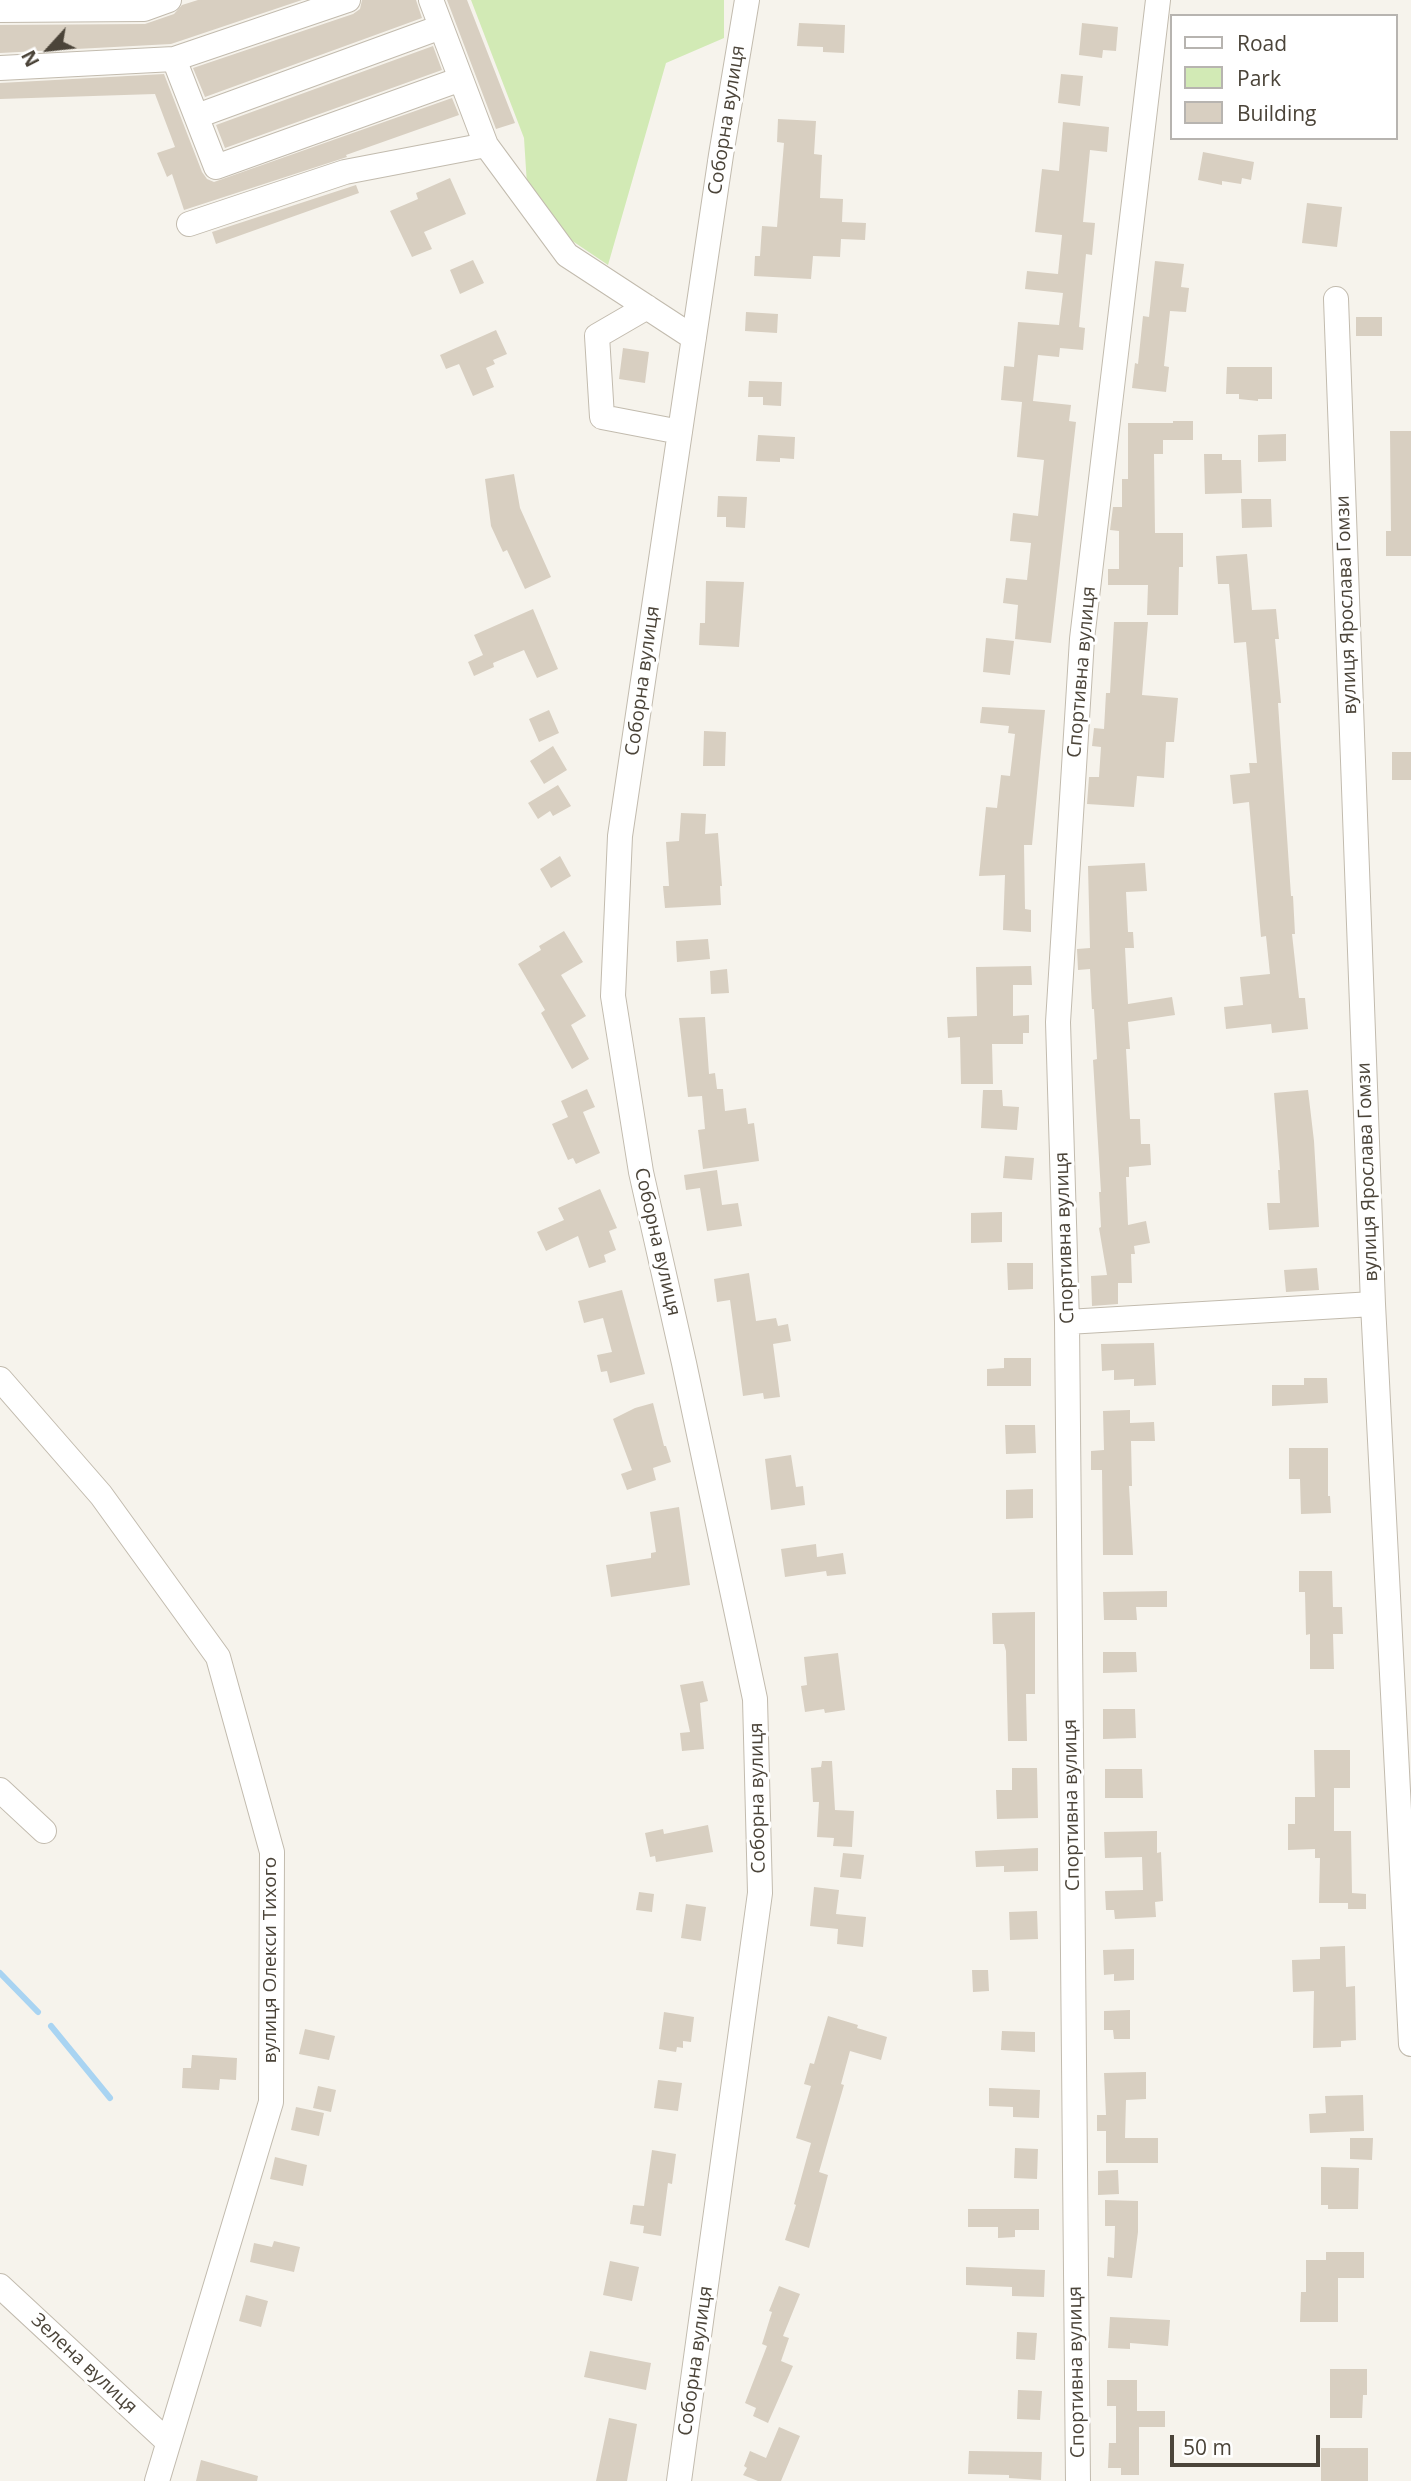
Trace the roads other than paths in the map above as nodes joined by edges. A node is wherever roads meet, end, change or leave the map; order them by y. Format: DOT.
graph roads {
  1 [pos="169,0"];
  2 [pos="348,0"];
  3 [pos="431,0"];
  4 [pos="747,0"];
  5 [pos="1158,0"];
  6 [pos="0,10"];
  7 [pos="441,27"];
  8 [pos="174,59"];
  9 [pos="0,68"];
  10 [pos="461,79"];
  11 [pos="197,116"];
  12 [pos="486,145"];
  13 [pos="189,224"];
  14 [pos="1336,299"];
  15 [pos="647,307"];
  16 [pos="694,338"];
  17 [pos="680,432"];
  18 [pos="1373,1304"];
  19 [pos="1067,1322"];
  20 [pos="0,1379"];
  21 [pos="0,1790"];
  22 [pos="44,1831"];
  23 [pos="1411,2044"];
  24 [pos="0,2286"];
  25 [pos="167,2441"];
  26 [pos="157,2481"];
  27 [pos="679,2481"];
  28 [pos="1079,2481"];
  1 -- 6 [label="street"];
  2 -- 8 [label="street"];
  3 -- 7 [label="street"];
  4 -- 16 [label="street, Соборна вулиця"];
  5 -- 19 [label="street, Спортивна вулиця"];
  7 -- 10 [label="street"];
  7 -- 11 [label="street"];
  8 -- 9 [label="street"];
  8 -- 11 [label="street"];
  10 -- 11 [label="street"];
  10 -- 12 [label="street"];
  12 -- 13 [label="street"];
  12 -- 15 [label="street"];
  14 -- 18 [label="street, вулиця Ярослава Гомзи"];
  15 -- 16 [label="street"];
  15 -- 17 [label="street"];
  16 -- 17 [label="street, Соборна вулиця"];
  17 -- 27 [label="street, Соборна вулиця"];
  18 -- 19 [label="street"];
  18 -- 23 [label="street, вулиця Ярослава Гомзи"];
  19 -- 28 [label="street, Спортивна вулиця"];
  20 -- 25 [label="street, вулиця Олекси Тихого"];
  21 -- 22 [label="street"];
  24 -- 25 [label="street, Зелена вулиця"];
  25 -- 26 [label="street, вулиця Олекси Тихого"];
}
